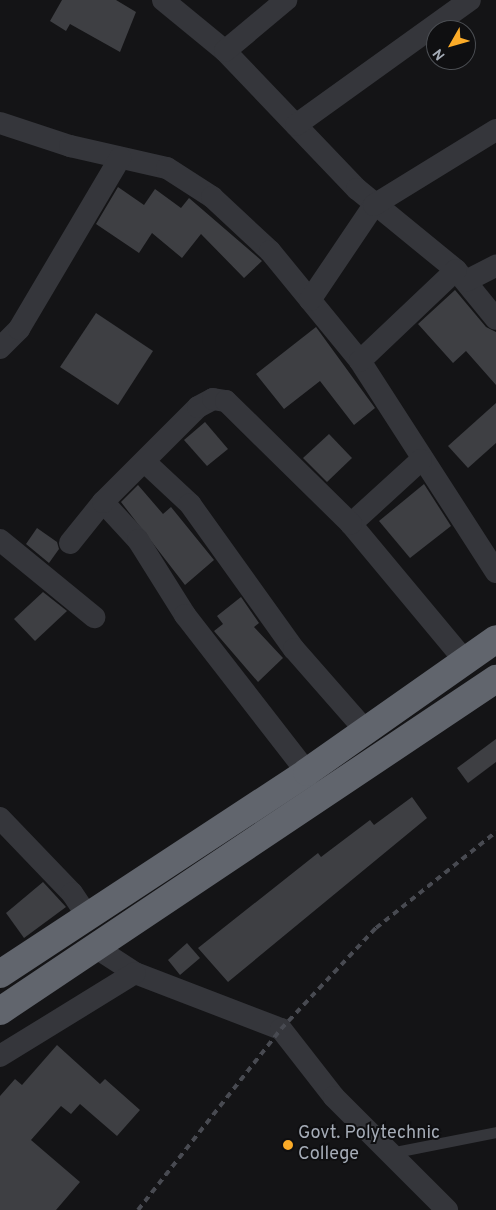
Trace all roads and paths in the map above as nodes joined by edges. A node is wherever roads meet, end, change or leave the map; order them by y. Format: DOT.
graph roads {
  1 [pos="163,0"];
  2 [pos="286,0"];
  3 [pos="470,0"];
  4 [pos="225,51"];
  5 [pos="0,123"];
  6 [pos="296,125"];
  7 [pos="496,130"];
  8 [pos="120,158"];
  9 [pos="374,204"];
  10 [pos="496,266"];
  11 [pos="461,275"];
  12 [pos="310,300"];
  13 [pos="496,319"];
  14 [pos="0,348"];
  15 [pos="360,361"];
  16 [pos="420,460"];
  17 [pos="145,462"];
  18 [pos="103,502"];
  19 [pos="351,524"];
  20 [pos="0,540"];
  21 [pos="70,544"];
  22 [pos="496,572"];
  23 [pos="94,617"];
  24 [pos="496,639"];
  25 [pos="465,661"];
  26 [pos="496,679"];
  27 [pos="366,731"];
  28 [pos="307,772"];
  29 [pos="0,818"];
  30 [pos="88,917"];
  31 [pos="95,947"];
  32 [pos="135,973"];
  33 [pos="0,974"];
  34 [pos="0,1012"];
  35 [pos="0,1056"];
  36 [pos="496,1132"];
  37 [pos="388,1153"];
  38 [pos="447,1210"];
  1 -- 4 [label="street"];
  2 -- 4 [label="street"];
  3 -- 6 [label="street"];
  4 -- 6 [label="street"];
  5 -- 8 [label="street"];
  6 -- 9 [label="street"];
  7 -- 9 [label="street"];
  8 -- 12 [label="street"];
  8 -- 14 [label="street"];
  9 -- 11 [label="street"];
  9 -- 12 [label="street"];
  10 -- 11 [label="street"];
  11 -- 13 [label="street"];
  11 -- 15 [label="street"];
  12 -- 15 [label="street"];
  15 -- 16 [label="street"];
  16 -- 19 [label="street"];
  16 -- 22 [label="street"];
  17 -- 18 [label="street"];
  17 -- 19 [label="street"];
  17 -- 27 [label="street"];
  18 -- 21 [label="street"];
  18 -- 28 [label="street"];
  19 -- 25 [label="street"];
  20 -- 23 [label="street"];
  24 -- 25 [label="highway"];
  25 -- 27 [label="highway"];
  26 -- 31 [label="highway"];
  27 -- 28 [label="highway"];
  28 -- 30 [label="highway"];
  29 -- 30 [label="street"];
  30 -- 33 [label="highway"];
  31 -- 32 [label="street"];
  31 -- 34 [label="highway"];
  32 -- 35 [label="street"];
  32 -- 37 [label="street"];
  36 -- 37 [label="lane"];
  37 -- 38 [label="street"];
}
